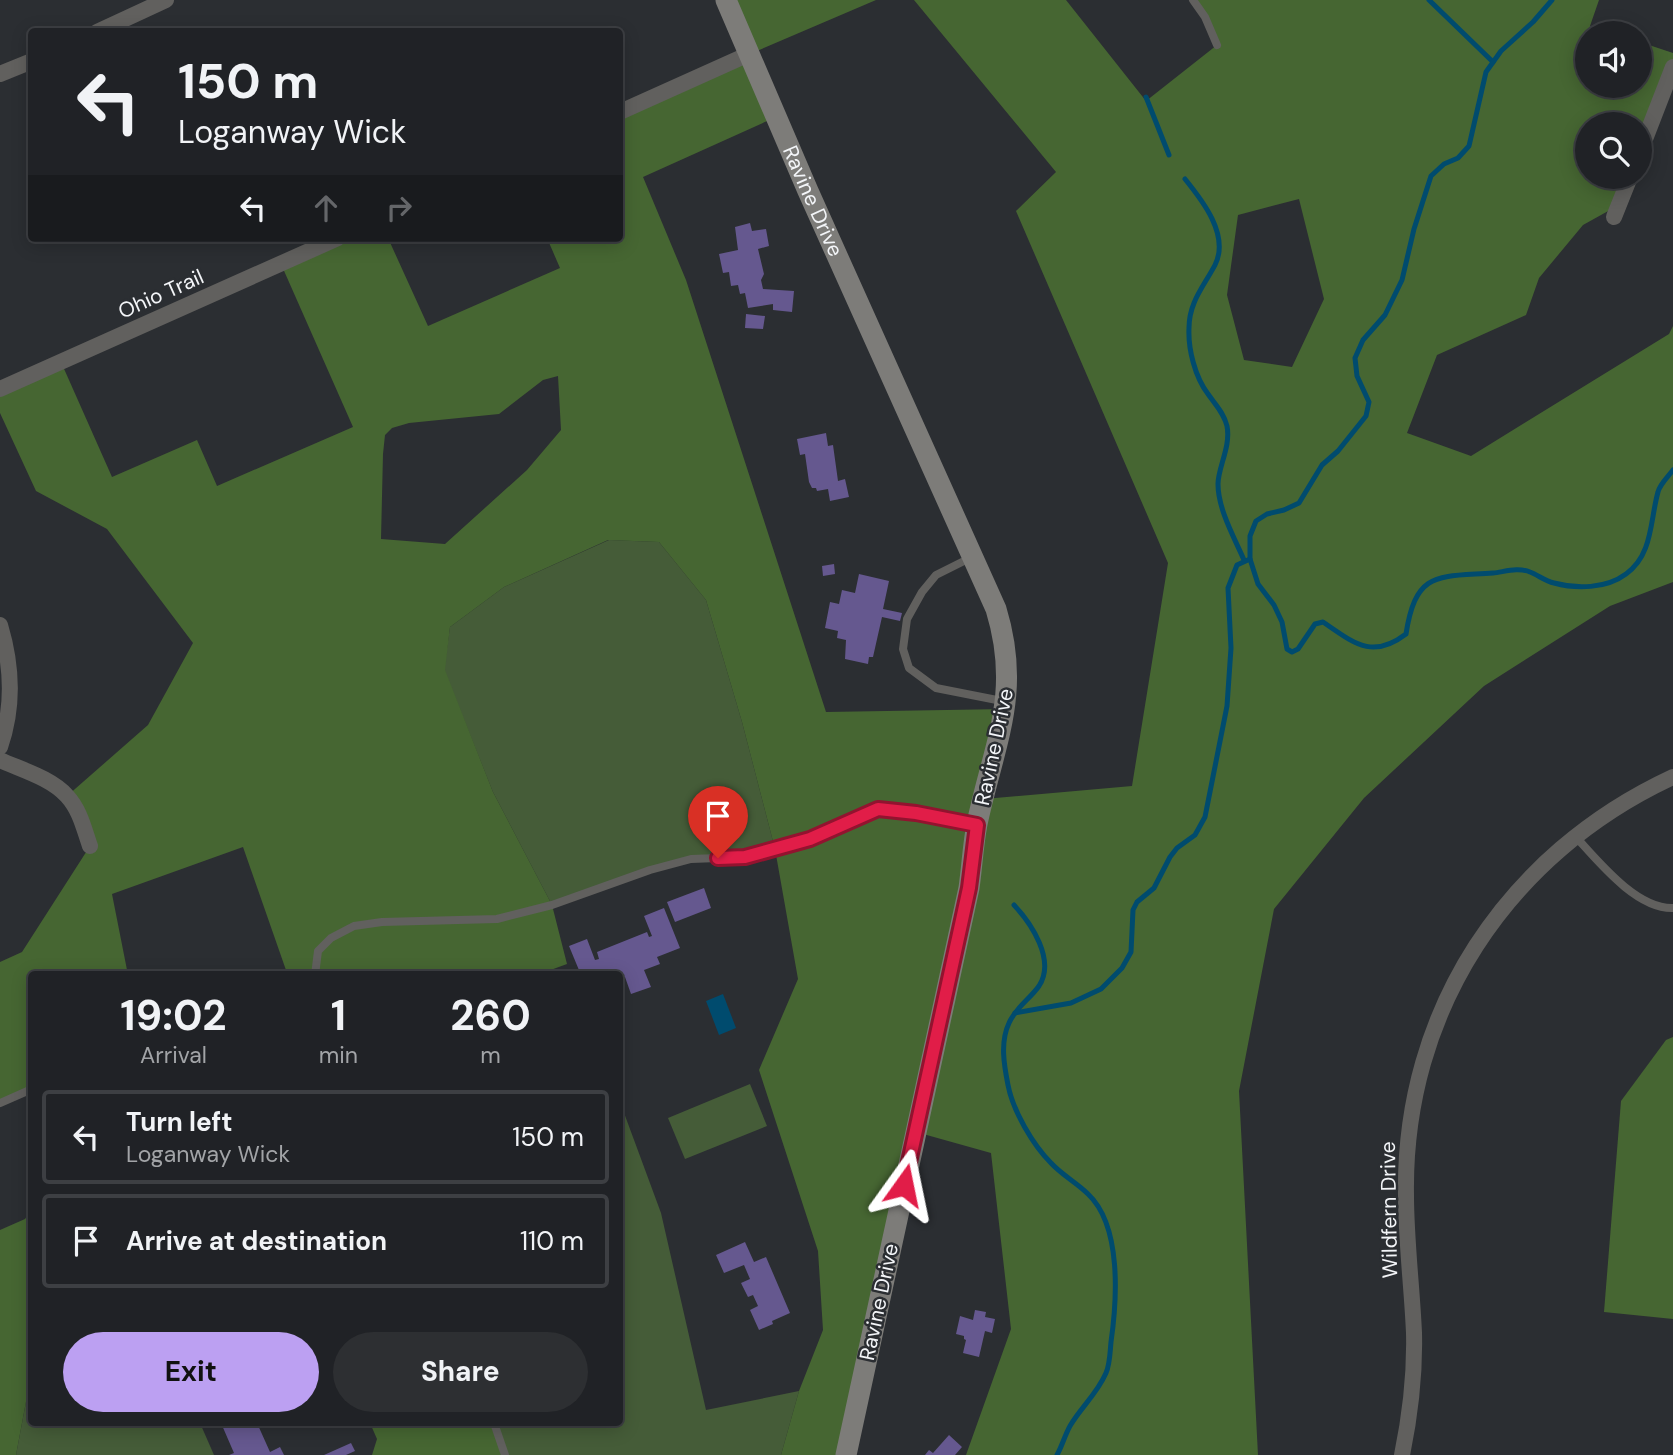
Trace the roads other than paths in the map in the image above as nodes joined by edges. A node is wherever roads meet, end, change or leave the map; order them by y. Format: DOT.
graph roads {
  1 [pos="166,0"];
  2 [pos="726,0"];
  3 [pos="1193,0"];
  4 [pos="106,28"];
  5 [pos="1217,45"];
  6 [pos="749,54"];
  7 [pos="28,63"];
  8 [pos="1673,67"];
  9 [pos="0,74"];
  10 [pos="623,111"];
  11 [pos="1652,121"];
  12 [pos="1625,189"];
  13 [pos="1614,217"];
  14 [pos="329,242"];
  15 [pos="0,389"];
  16 [pos="973,556"];
  17 [pos="0,625"];
  18 [pos="1006,702"];
  19 [pos="0,747"];
  20 [pos="0,760"];
  21 [pos="1673,777"];
  22 [pos="977,825"];
  23 [pos="1575,836"];
  24 [pos="90,846"];
  25 [pos="1673,908"];
  26 [pos="316,971"];
  27 [pos="28,1092"];
  28 [pos="0,1103"];
  29 [pos="495,1426"];
  30 [pos="505,1455"];
  31 [pos="846,1455"];
  32 [pos="1402,1455"];
  1 -- 4 [label="street"];
  2 -- 6 [label="street, Ravine Drive"];
  3 -- 5 [label="lane"];
  6 -- 10 [label="street"];
  6 -- 16 [label="street, Ravine Drive"];
  7 -- 9 [label="street"];
  8 -- 11 [label="street"];
  12 -- 13 [label="street"];
  14 -- 15 [label="street, Ohio Trail"];
  16 -- 18 [label="street, Ravine Drive"];
  16 -- 18 [label="lane"];
  17 -- 19 [label="street"];
  18 -- 22 [label="street, Ravine Drive"];
  20 -- 24 [label="street"];
  21 -- 23 [label="street, Wildfern Drive"];
  22 -- 26 [label="lane"];
  22 -- 31 [label="street, Ravine Drive"];
  23 -- 25 [label="lane"];
  23 -- 32 [label="street, Wildfern Drive"];
  27 -- 28 [label="lane"];
  29 -- 30 [label="lane"];
}
